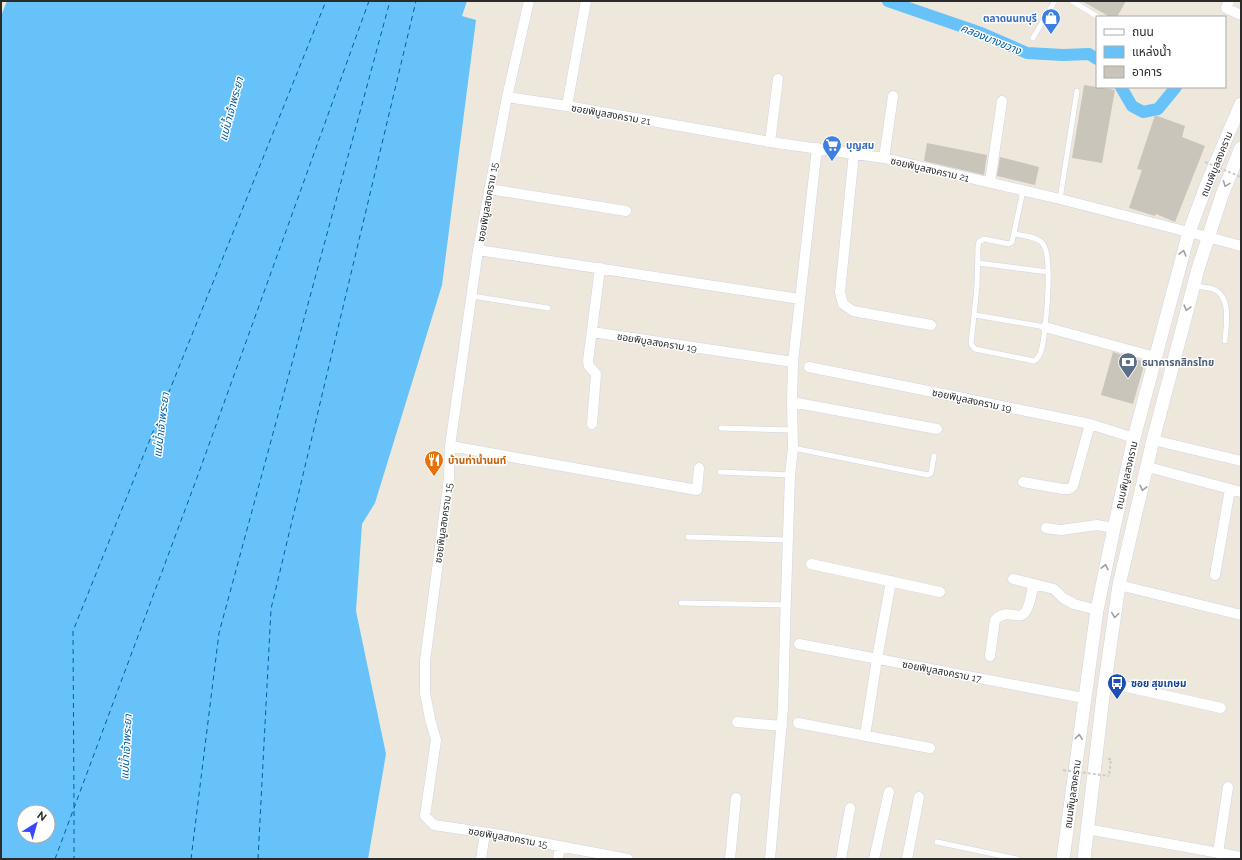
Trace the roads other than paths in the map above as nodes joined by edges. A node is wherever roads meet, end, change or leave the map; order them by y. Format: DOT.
graph roads {
  1 [pos="528,1"];
  2 [pos="586,1"];
  3 [pos="1054,1"];
  4 [pos="1072,1"];
  5 [pos="1229,1"];
  6 [pos="1241,15"];
  7 [pos="1096,16"];
  8 [pos="1033,38"];
  9 [pos="778,79"];
  10 [pos="1077,91"];
  11 [pos="893,96"];
  12 [pos="507,97"];
  13 [pos="1002,101"];
  14 [pos="1241,104"];
  15 [pos="567,106"];
  16 [pos="770,142"];
  17 [pos="817,148"];
  18 [pos="1241,148"];
  19 [pos="854,153"];
  20 [pos="884,158"];
  21 [pos="990,182"];
  22 [pos="489,189"];
  23 [pos="1023,191"];
  24 [pos="1060,199"];
  25 [pos="626,211"];
  26 [pos="1189,232"];
  27 [pos="1015,234"];
  28 [pos="1208,237"];
  29 [pos="1241,246"];
  30 [pos="478,250"];
  31 [pos="978,263"];
  32 [pos="600,268"];
  33 [pos="1048,272"];
  34 [pos="1193,286"];
  35 [pos="472,296"];
  36 [pos="800,299"];
  37 [pos="548,308"];
  38 [pos="974,315"];
  39 [pos="931,325"];
  40 [pos="1045,326"];
  41 [pos="592,332"];
  42 [pos="1225,341"];
  43 [pos="1155,357"];
  44 [pos="793,362"];
  45 [pos="809,367"];
  46 [pos="792,402"];
  47 [pos="592,424"];
  48 [pos="1090,424"];
  49 [pos="720,428"];
  50 [pos="937,429"];
  51 [pos="792,430"];
  52 [pos="1134,438"];
  53 [pos="1153,440"];
  54 [pos="450,446"];
  55 [pos="793,448"];
  56 [pos="934,456"];
  57 [pos="1241,461"];
  58 [pos="1148,467"];
  59 [pos="699,468"];
  60 [pos="720,472"];
  61 [pos="790,475"];
  62 [pos="1023,482"];
  63 [pos="1230,489"];
  64 [pos="1241,492"];
  65 [pos="1046,528"];
  66 [pos="1114,528"];
  67 [pos="688,537"];
  68 [pos="788,540"];
  69 [pos="811,564"];
  70 [pos="1215,575"];
  71 [pos="1013,579"];
  72 [pos="892,582"];
  73 [pos="1033,584"];
  74 [pos="1119,585"];
  75 [pos="940,592"];
  76 [pos="681,603"];
  77 [pos="786,605"];
  78 [pos="1097,610"];
  79 [pos="1241,616"];
  80 [pos="799,644"];
  81 [pos="990,656"];
  82 [pos="877,659"];
  83 [pos="1105,682"];
  84 [pos="1084,698"];
  85 [pos="1221,708"];
  86 [pos="737,722"];
  87 [pos="798,723"];
  88 [pos="782,726"];
  89 [pos="865,736"];
  90 [pos="930,748"];
  91 [pos="1228,787"];
  92 [pos="889,792"];
  93 [pos="919,797"];
  94 [pos="736,798"];
  95 [pos="850,808"];
  96 [pos="1087,829"];
  97 [pos="485,833"];
  98 [pos="937,842"];
  99 [pos="560,846"];
  100 [pos="1218,853"];
  101 [pos="1241,857"];
  102 [pos="481,859"];
  103 [pos="558,859"];
  104 [pos="628,859"];
  105 [pos="730,859"];
  106 [pos="770,859"];
  107 [pos="841,859"];
  108 [pos="874,859"];
  109 [pos="907,859"];
  110 [pos="1017,859"];
  111 [pos="1063,859"];
  112 [pos="1084,859"];
  1 -- 12 [label="street, ซอยพิบูลสงคราม 15"];
  2 -- 15 [label="street"];
  3 -- 8 [label="lane"];
  4 -- 7 [label="lane"];
  5 -- 6 [label="street"];
  9 -- 16 [label="street"];
  10 -- 24 [label="lane"];
  11 -- 20 [label="street"];
  12 -- 15 [label="street, ซอยพิบูลสงคราม 21"];
  12 -- 22 [label="street, ซอยพิบูลสงคราม 15"];
  13 -- 21 [label="street"];
  14 -- 26 [label="main road, ถนนพิบูลสงคราม"];
  15 -- 16 [label="street, ซอยพิบูลสงคราม 21"];
  16 -- 17 [label="street, ซอยพิบูลสงคราม 21"];
  17 -- 19 [label="street, ซอยพิบูลสงคราม 21"];
  17 -- 36 [label="street"];
  18 -- 28 [label="main road, ถนนพิบูลสงคราม, one-way"];
  19 -- 20 [label="street, ซอยพิบูลสงคราม 21"];
  19 -- 39 [label="street"];
  20 -- 21 [label="street, ซอยพิบูลสงคราม 21"];
  21 -- 23 [label="street, ซอยพิบูลสงคราม 21"];
  22 -- 25 [label="street"];
  22 -- 30 [label="street, ซอยพิบูลสงคราม 15"];
  23 -- 24 [label="street, ซอยพิบูลสงคราม 21"];
  23 -- 27 [label="lane"];
  24 -- 26 [label="street, ซอยพิบูลสงคราม 21"];
  26 -- 28 [label="street, ซอยพิบูลสงคราม 21"];
  43 -- 26 [label="main road, ถนนพิบูลสงคราม, one-way"];
  27 -- 31 [label="lane"];
  27 -- 33 [label="lane"];
  28 -- 29 [label="street, ซอยพิบูลสงคราม 21"];
  28 -- 34 [label="main road, ถนนพิบูลสงคราม"];
  30 -- 32 [label="street"];
  30 -- 35 [label="street, ซอยพิบูลสงคราม 15"];
  31 -- 33 [label="lane"];
  31 -- 38 [label="lane"];
  32 -- 36 [label="street"];
  32 -- 41 [label="street"];
  33 -- 40 [label="lane"];
  34 -- 42 [label="lane"];
  34 -- 53 [label="main road, ถนนพิบูลสงคราม, one-way"];
  35 -- 37 [label="lane"];
  35 -- 54 [label="street, ซอยพิบูลสงคราม 15"];
  36 -- 44 [label="street"];
  38 -- 40 [label="lane"];
  38 -- 40 [label="lane"];
  40 -- 43 [label="street"];
  41 -- 44 [label="street, ซอยพิบูลสงคราม 19"];
  41 -- 47 [label="street"];
  43 -- 52 [label="main road, ถนนพิบูลสงคราม"];
  44 -- 46 [label="street"];
  45 -- 48 [label="street, ซอยพิบูลสงคราม 19"];
  46 -- 50 [label="street"];
  46 -- 51 [label="street"];
  48 -- 52 [label="street, ซอยพิบูลสงคราม 19"];
  48 -- 62 [label="street"];
  49 -- 51 [label="lane"];
  51 -- 55 [label="street"];
  52 -- 66 [label="main road, ถนนพิบูลสงคราม"];
  53 -- 57 [label="street"];
  53 -- 58 [label="main road, ถนนพิบูลสงคราม"];
  54 -- 59 [label="street"];
  54 -- 97 [label="street, ซอยพิบูลสงคราม 15"];
  55 -- 56 [label="lane"];
  55 -- 61 [label="street"];
  58 -- 63 [label="street"];
  58 -- 74 [label="main road, ถนนพิบูลสงคราม, one-way"];
  60 -- 61 [label="lane"];
  61 -- 68 [label="street"];
  63 -- 64 [label="street"];
  63 -- 70 [label="street"];
  65 -- 66 [label="street"];
  78 -- 66 [label="main road, ถนนพิบูลสงคราม, one-way"];
  67 -- 68 [label="lane"];
  68 -- 77 [label="street"];
  69 -- 72 [label="street"];
  71 -- 73 [label="street"];
  72 -- 75 [label="street"];
  72 -- 82 [label="street"];
  73 -- 78 [label="street"];
  73 -- 81 [label="street"];
  74 -- 79 [label="street"];
  74 -- 83 [label="main road, ถนนพิบูลสงคราม, one-way"];
  76 -- 77 [label="lane"];
  77 -- 88 [label="street"];
  78 -- 84 [label="main road, ถนนพิบูลสงคราม"];
  80 -- 82 [label="street, ซอยพิบูลสงคราม 17"];
  82 -- 84 [label="street, ซอยพิบูลสงคราม 17"];
  82 -- 89 [label="street"];
  83 -- 85 [label="street"];
  83 -- 96 [label="main road, ถนนพิบูลสงคราม"];
  111 -- 84 [label="main road, ถนนพิบูลสงคราม, one-way"];
  86 -- 88 [label="street"];
  87 -- 89 [label="street"];
  88 -- 106 [label="street"];
  89 -- 90 [label="street"];
  91 -- 100 [label="street"];
  92 -- 108 [label="street"];
  93 -- 109 [label="street"];
  94 -- 105 [label="street"];
  95 -- 107 [label="street"];
  96 -- 100 [label="street"];
  96 -- 112 [label="main road, ถนนพิบูลสงคราม"];
  97 -- 99 [label="street, ซอยพิบูลสงคราม 15"];
  97 -- 102 [label="street"];
  98 -- 110 [label="lane"];
  99 -- 103 [label="street"];
  99 -- 104 [label="street, ซอยพิบูลสงคราม 15"];
  100 -- 101 [label="street"];
}
